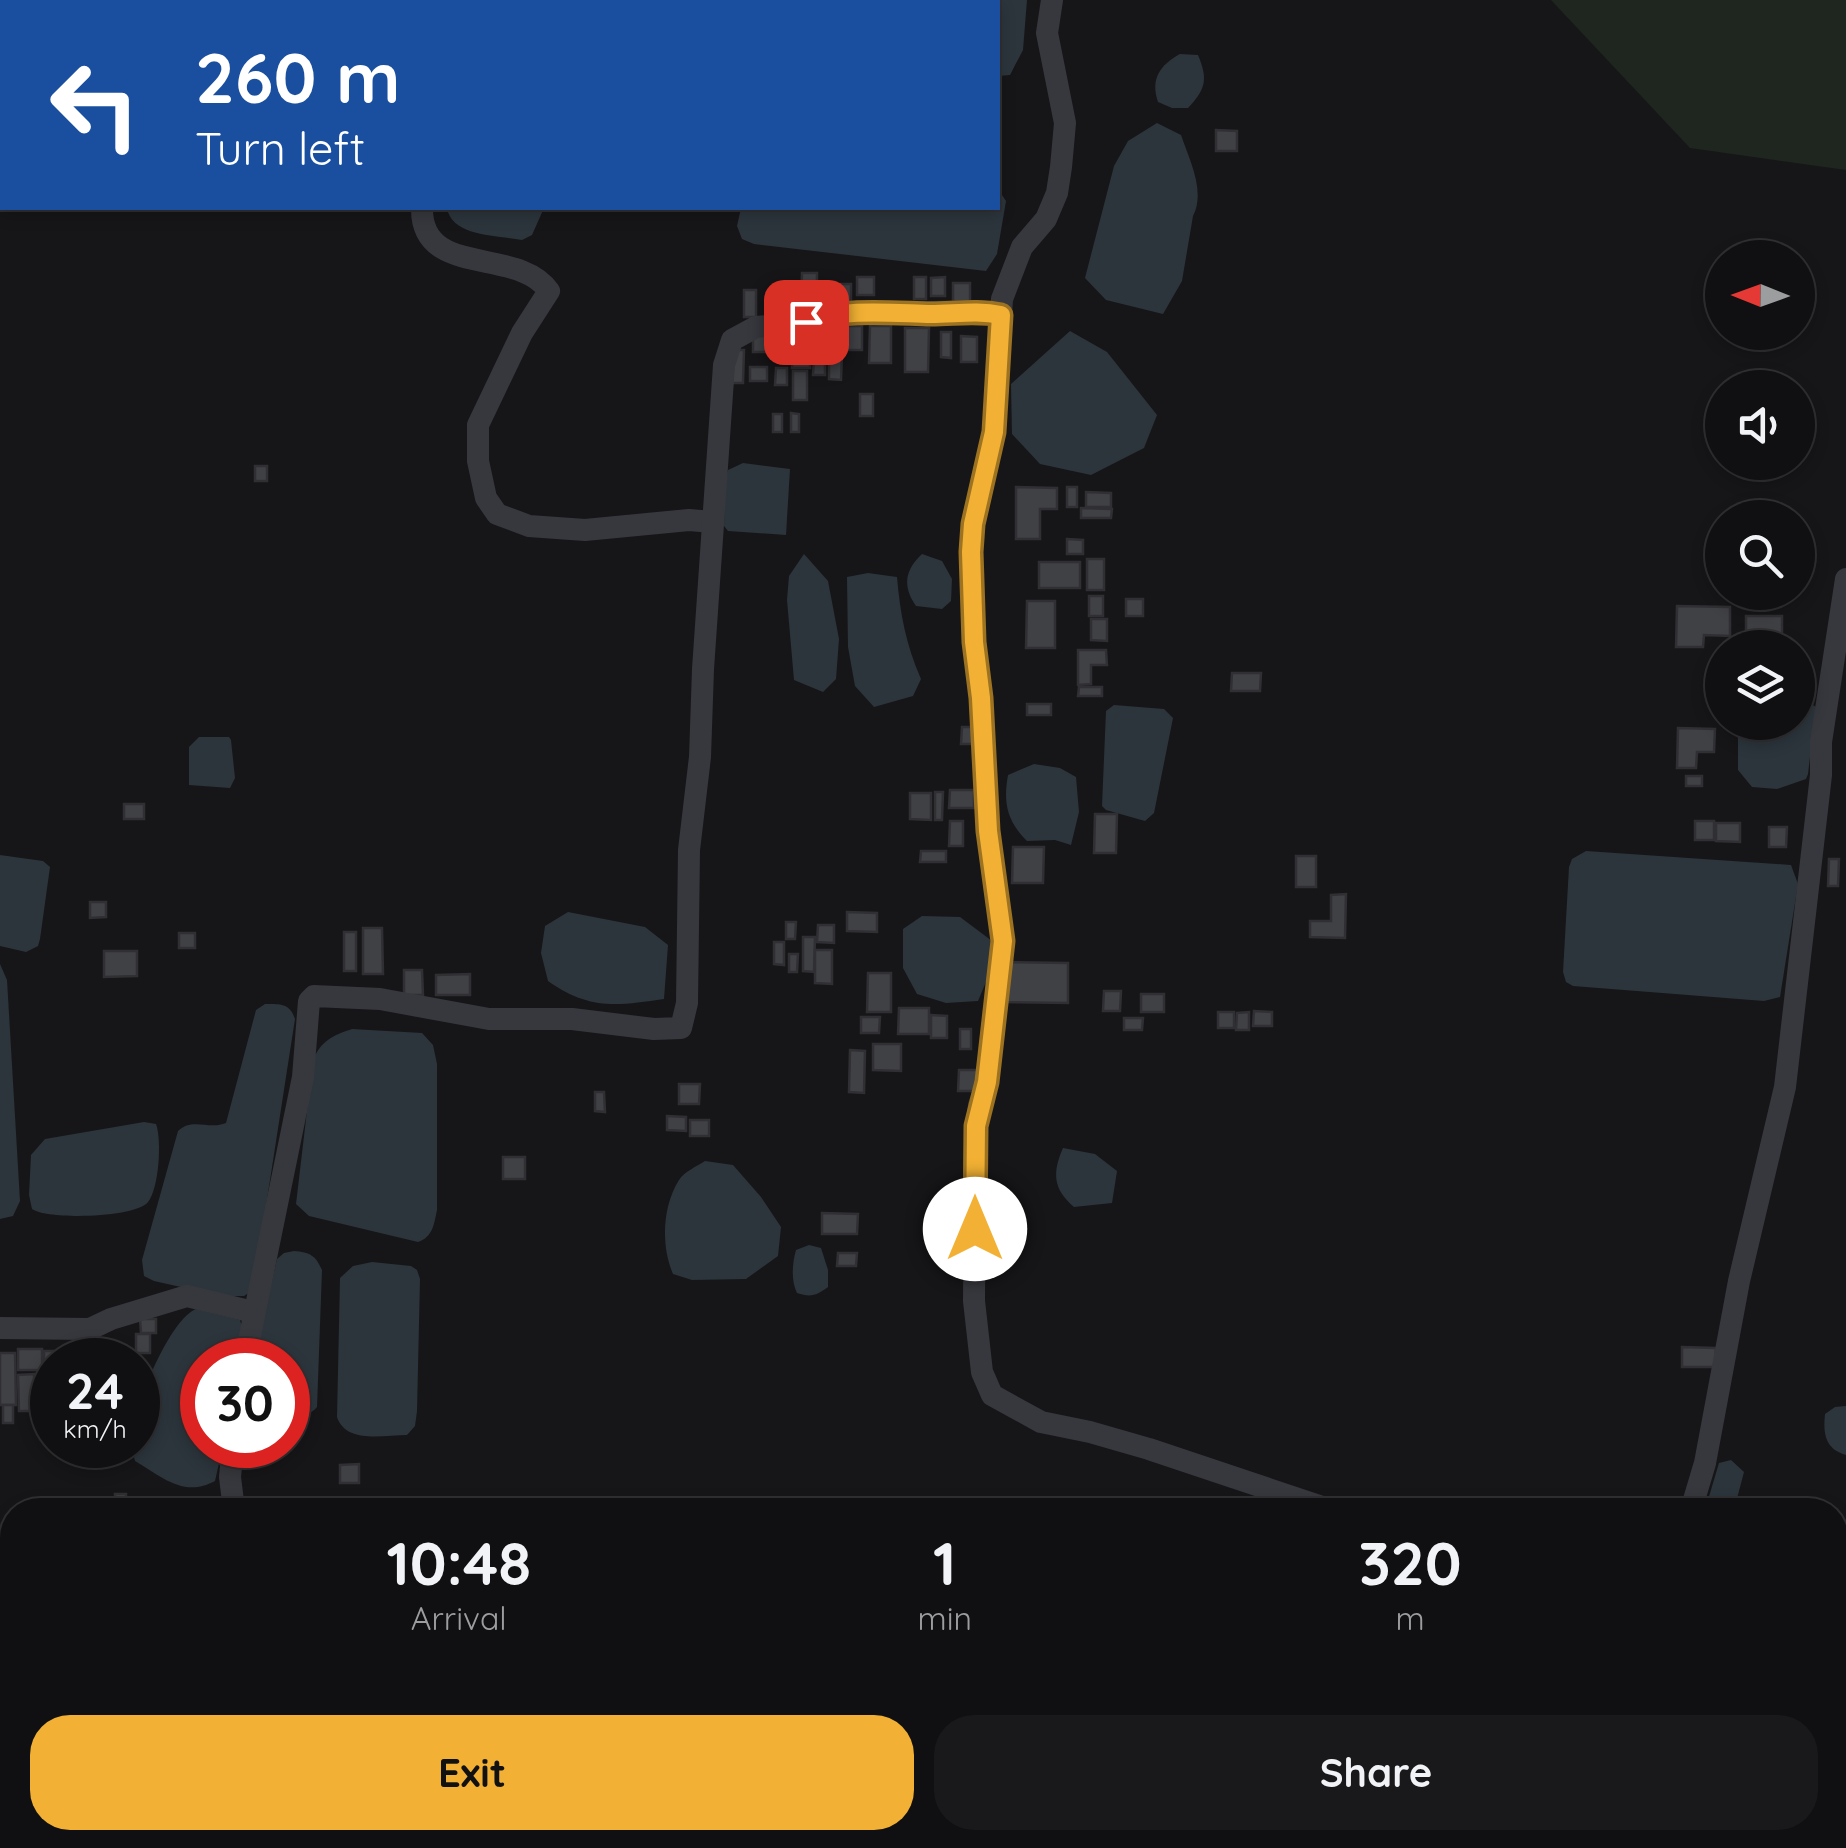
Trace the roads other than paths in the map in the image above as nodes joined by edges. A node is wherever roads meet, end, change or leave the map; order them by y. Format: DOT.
graph roads {
  1 [pos="1052,0"];
  2 [pos="422,210"];
  3 [pos="1001,315"];
  4 [pos="712,522"];
  5 [pos="1846,580"];
  6 [pos="253,1312"];
  7 [pos="0,1328"];
  8 [pos="249,1338"];
  9 [pos="231,1468"];
  10 [pos="233,1498"];
  11 [pos="1295,1498"];
  12 [pos="1695,1498"];
  1 -- 3 [label="street"];
  2 -- 4 [label="street"];
  3 -- 4 [label="street"];
  3 -- 11 [label="street"];
  4 -- 6 [label="street"];
  5 -- 12 [label="street"];
  6 -- 7 [label="street"];
  6 -- 8 [label="street"];
  9 -- 10 [label="street"];
}
